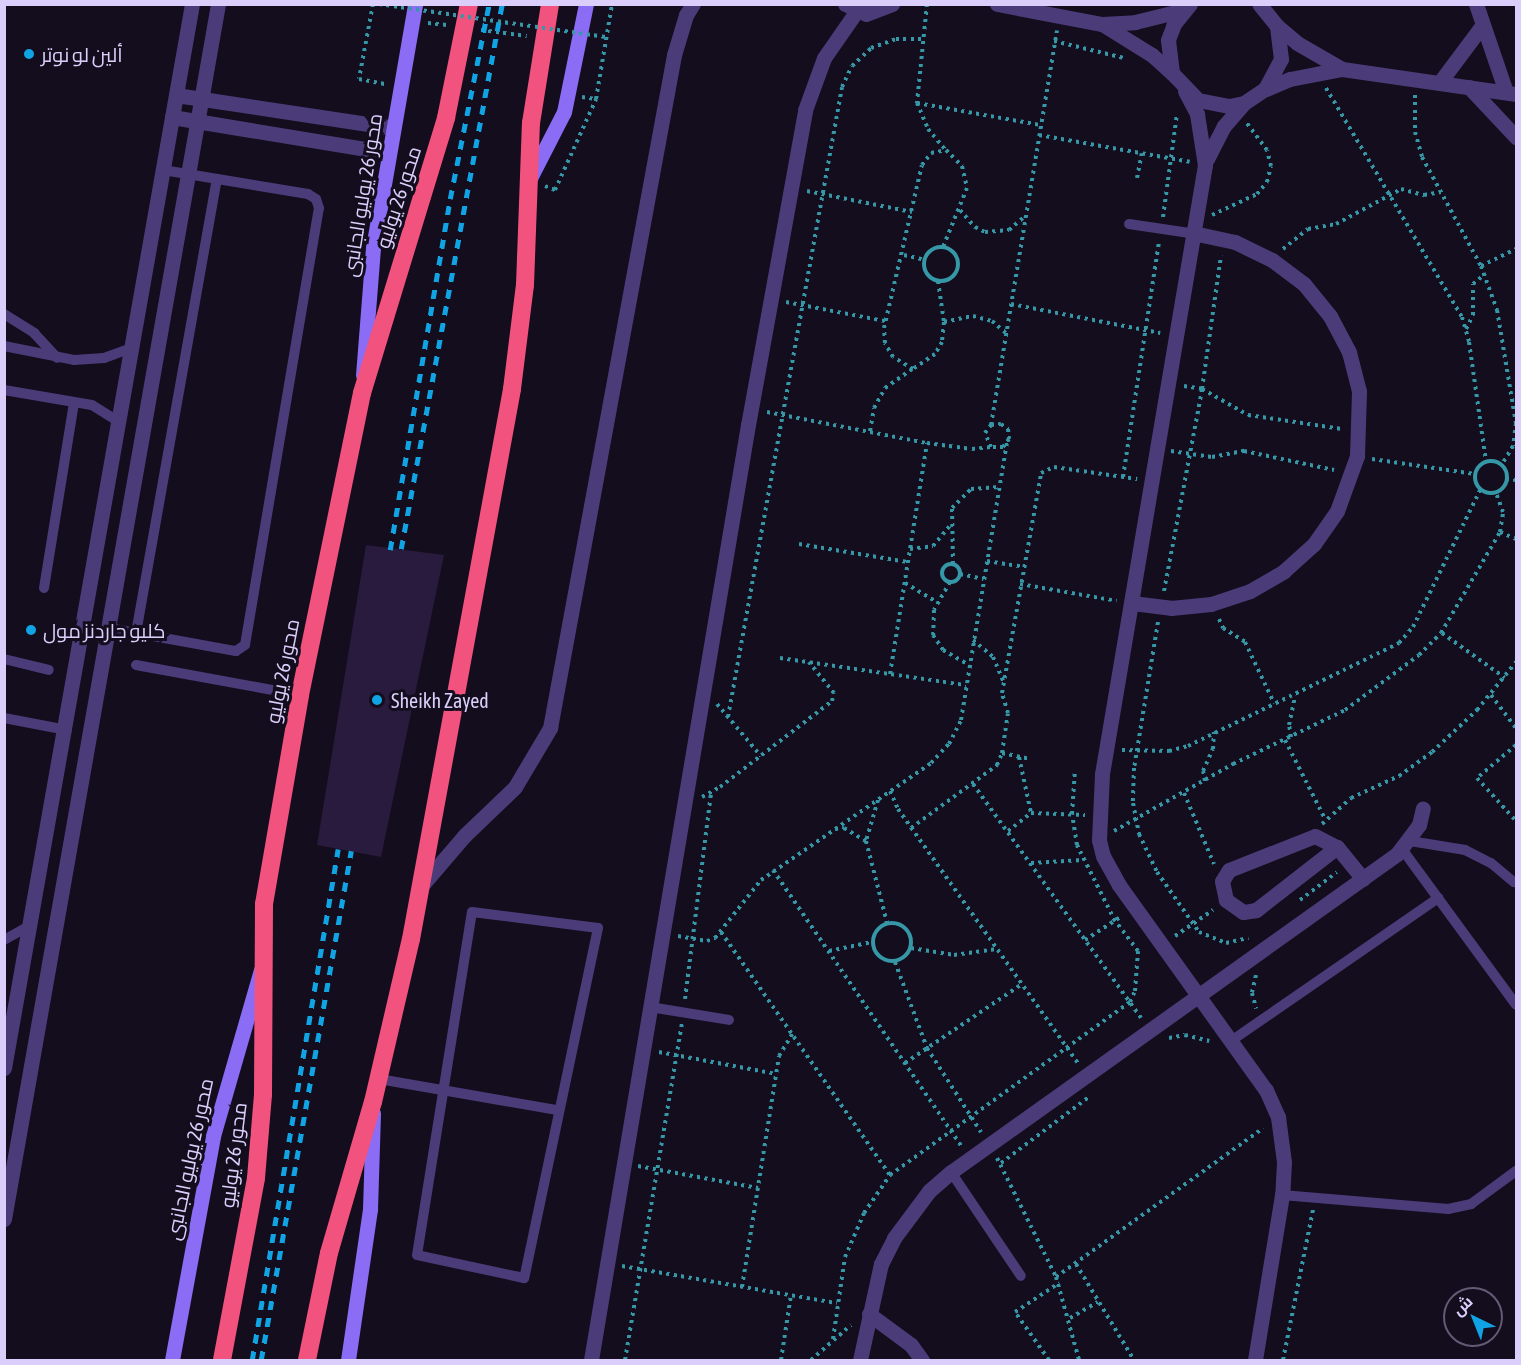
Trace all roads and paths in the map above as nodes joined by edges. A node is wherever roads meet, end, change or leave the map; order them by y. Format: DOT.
graph roads {
  1 [pos="192,4"];
  2 [pos="218,4"];
  3 [pos="373,4"];
  4 [pos="379,4"];
  5 [pos="415,4"];
  6 [pos="469,4"];
  7 [pos="550,4"];
  8 [pos="586,4"];
  9 [pos="612,4"];
  10 [pos="693,4"];
  11 [pos="892,4"];
  12 [pos="927,4"];
  13 [pos="997,4"];
  14 [pos="1476,4"];
  15 [pos="1262,6"];
  16 [pos="1187,7"];
  17 [pos="851,8"];
  18 [pos="1059,17"];
  19 [pos="412,20"];
  20 [pos="1102,24"];
  21 [pos="1277,26"];
  22 [pos="1481,27"];
  23 [pos="465,28"];
  24 [pos="606,37"];
  25 [pos="544,38"];
  26 [pos="925,39"];
  27 [pos="1342,69"];
  28 [pos="1316,72"];
  29 [pos="1172,73"];
  30 [pos="1418,79"];
  31 [pos="1440,82"];
  32 [pos="400,87"];
  33 [pos="1468,87"];
  34 [pos="1265,89"];
  35 [pos="1185,91"];
  36 [pos="1511,93"];
  37 [pos="176,95"];
  38 [pos="202,99"];
  39 [pos="917,103"];
  40 [pos="1241,106"];
  41 [pos="172,117"];
  42 [pos="198,121"];
  43 [pos="1041,125"];
  44 [pos="393,128"];
  45 [pos="1039,135"];
  46 [pos="1516,137"];
  47 [pos="946,150"];
  48 [pos="389,153"];
  49 [pos="1143,153"];
  50 [pos="1205,165"];
  51 [pos="163,170"];
  52 [pos="189,175"];
  53 [pos="1137,178"];
  54 [pos="217,179"];
  55 [pos="529,180"];
  56 [pos="791,188"];
  57 [pos="1441,192"];
  58 [pos="1392,193"];
  59 [pos="819,194"];
  60 [pos="960,210"];
  61 [pos="912,212"];
  62 [pos="1026,215"];
  63 [pos="1129,224"];
  64 [pos="1196,227"];
  65 [pos="1223,240"];
  66 [pos="943,247"];
  67 [pos="1516,249"];
  68 [pos="904,255"];
  69 [pos="925,260"];
  70 [pos="1272,260"];
  71 [pos="1481,266"];
  72 [pos="1485,274"];
  73 [pos="938,280"];
  74 [pos="771,299"];
  75 [pos="1011,304"];
  76 [pos="802,305"];
  77 [pos="4,314"];
  78 [pos="885,321"];
  79 [pos="944,322"];
  80 [pos="1466,330"];
  81 [pos="1006,333"];
  82 [pos="1178,336"];
  83 [pos="4,346"];
  84 [pos="131,348"];
  85 [pos="57,358"];
  86 [pos="913,369"];
  87 [pos="1170,383"];
  88 [pos="1202,389"];
  89 [pos="4,390"];
  90 [pos="362,393"];
  91 [pos="74,402"];
  92 [pos="750,409"];
  93 [pos="785,416"];
  94 [pos="118,421"];
  95 [pos="991,425"];
  96 [pos="870,431"];
  97 [pos="1361,432"];
  98 [pos="927,443"];
  99 [pos="1007,443"];
  100 [pos="991,447"];
  101 [pos="1158,449"];
  102 [pos="1190,454"];
  103 [pos="1358,456"];
  104 [pos="1486,462"];
  105 [pos="1501,466"];
  106 [pos="1353,474"];
  107 [pos="1475,474"];
  108 [pos="1506,478"];
  109 [pos="1516,480"];
  110 [pos="1153,482"];
  111 [pos="999,487"];
  112 [pos="1480,490"];
  113 [pos="1496,493"];
  114 [pos="950,525"];
  115 [pos="1500,531"];
  116 [pos="1516,539"];
  117 [pos="799,544"];
  118 [pos="910,549"];
  119 [pos="987,561"];
  120 [pos="908,562"];
  121 [pos="953,564"];
  122 [pos="1023,567"];
  123 [pos="960,574"];
  124 [pos="983,579"];
  125 [pos="950,582"];
  126 [pos="905,583"];
  127 [pos="1020,584"];
  128 [pos="44,588"];
  129 [pos="937,602"];
  130 [pos="1132,603"];
  131 [pos="1211,604"];
  132 [pos="1161,606"];
  133 [pos="109,628"];
  134 [pos="136,633"];
  135 [pos="1442,633"];
  136 [pos="973,640"];
  137 [pos="780,658"];
  138 [pos="4,659"];
  139 [pos="809,662"];
  140 [pos="1516,662"];
  141 [pos="136,664"];
  142 [pos="969,665"];
  143 [pos="49,670"];
  144 [pos="890,674"];
  145 [pos="1505,678"];
  146 [pos="1004,681"];
  147 [pos="966,685"];
  148 [pos="704,688"];
  149 [pos="300,695"];
  150 [pos="1491,695"];
  151 [pos="1295,696"];
  152 [pos="1274,703"];
  153 [pos="70,714"];
  154 [pos="728,717"];
  155 [pos="4,718"];
  156 [pos="93,718"];
  157 [pos="1516,728"];
  158 [pos="67,729"];
  159 [pos="1214,732"];
  160 [pos="1292,737"];
  161 [pos="1285,740"];
  162 [pos="1516,745"];
  163 [pos="1106,750"];
  164 [pos="1137,751"];
  165 [pos="1002,753"];
  166 [pos="761,756"];
  167 [pos="1019,757"];
  168 [pos="1030,759"];
  169 [pos="1075,769"];
  170 [pos="1205,781"];
  171 [pos="973,784"];
  172 [pos="890,791"];
  173 [pos="711,792"];
  174 [pos="1184,793"];
  175 [pos="879,799"];
  176 [pos="685,801"];
  177 [pos="1423,808"];
  178 [pos="1031,813"];
  179 [pos="1072,814"];
  180 [pos="1099,815"];
  181 [pos="1325,819"];
  182 [pos="1136,820"];
  183 [pos="1516,821"];
  184 [pos="911,828"];
  185 [pos="834,829"];
  186 [pos="1008,831"];
  187 [pos="1315,836"];
  188 [pos="1100,840"];
  189 [pos="867,841"];
  190 [pos="1406,845"];
  191 [pos="1337,847"];
  192 [pos="1103,856"];
  193 [pos="1082,860"];
  194 [pos="1352,862"];
  195 [pos="1031,863"];
  196 [pos="773,870"];
  197 [pos="1363,879"];
  198 [pos="1222,881"];
  199 [pos="1514,882"];
  200 [pos="422,885"];
  201 [pos="1438,898"];
  202 [pos="1226,900"];
  203 [pos="1296,903"];
  204 [pos="1135,908"];
  205 [pos="1115,921"];
  206 [pos="887,923"];
  207 [pos="1193,924"];
  208 [pos="29,926"];
  209 [pos="1259,930"];
  210 [pos="722,932"];
  211 [pos="663,933"];
  212 [pos="693,939"];
  213 [pos="4,940"];
  214 [pos="1085,940"];
  215 [pos="873,942"];
  216 [pos="1162,946"];
  217 [pos="911,948"];
  218 [pos="997,949"];
  219 [pos="829,951"];
  220 [pos="1140,960"];
  221 [pos="895,962"];
  222 [pos="261,970"];
  223 [pos="1022,984"];
  224 [pos="1198,998"];
  225 [pos="1130,1002"];
  226 [pos="1516,1005"];
  227 [pos="650,1007"];
  228 [pos="684,1013"];
  229 [pos="729,1020"];
  230 [pos="1150,1031"];
  231 [pos="792,1034"];
  232 [pos="1166,1039"];
  233 [pos="1231,1041"];
  234 [pos="1212,1042"];
  235 [pos="927,1048"];
  236 [pos="1067,1048"];
  237 [pos="643,1049"];
  238 [pos="679,1056"];
  239 [pos="905,1063"];
  240 [pos="4,1068"];
  241 [pos="776,1074"];
  242 [pos="1087,1076"];
  243 [pos="379,1079"];
  244 [pos="444,1090"];
  245 [pos="1093,1094"];
  246 [pos="373,1102"];
  247 [pos="557,1110"];
  248 [pos="1278,1117"];
  249 [pos="972,1118"];
  250 [pos="951,1131"];
  251 [pos="989,1145"];
  252 [pos="970,1159"];
  253 [pos="624,1163"];
  254 [pos="1001,1163"];
  255 [pos="659,1169"];
  256 [pos="1516,1171"];
  257 [pos="951,1172"];
  258 [pos="890,1175"];
  259 [pos="758,1188"];
  260 [pos="1282,1195"];
  261 [pos="1316,1198"];
  262 [pos="4,1219"];
  263 [pos="608,1263"];
  264 [pos="1076,1264"];
  265 [pos="642,1269"];
  266 [pos="1021,1276"];
  267 [pos="1056,1277"];
  268 [pos="1059,1283"];
  269 [pos="742,1287"];
  270 [pos="791,1295"];
  271 [pos="1098,1302"];
  272 [pos="837,1303"];
  273 [pos="869,1314"];
  274 [pos="1070,1318"];
  275 [pos="833,1339"];
  276 [pos="172,1360"];
  277 [pos="222,1360"];
  278 [pos="307,1360"];
  279 [pos="348,1360"];
  280 [pos="591,1360"];
  281 [pos="625,1360"];
  282 [pos="781,1360"];
  283 [pos="811,1360"];
  284 [pos="860,1360"];
  285 [pos="922,1360"];
  286 [pos="1048,1360"];
  287 [pos="1079,1360"];
  288 [pos="1134,1360"];
  289 [pos="1255,1360"];
  290 [pos="1283,1360"];
  1 -- 37 [label="street"];
  2 -- 38 [label="street"];
  3 -- 32 [label="path"];
  4 -- 24 [label="path, bridge"];
  5 -- 19 [label="main road, محور 26 يوليو الجانبى"];
  6 -- 23 [label="highway, محور 26 يوليو"];
  7 -- 25 [label="highway"];
  8 -- 55 [label="main road"];
  9 -- 24 [label="path"];
  10 -- 200 [label="street"];
  11 -- 17 [label="street"];
  12 -- 26 [label="path"];
  13 -- 18 [label="street"];
  14 -- 22 [label="street"];
  15 -- 21 [label="street"];
  16 -- 20 [label="street"];
  16 -- 29 [label="street"];
  17 -- 56 [label="street"];
  18 -- 20 [label="street"];
  18 -- 43 [label="path"];
  19 -- 23 [label="path"];
  19 -- 32 [label="main road, محور 26 يوليو الجانبى"];
  20 -- 29 [label="street"];
  21 -- 27 [label="street"];
  21 -- 34 [label="street"];
  22 -- 31 [label="street"];
  22 -- 36 [label="street"];
  23 -- 25 [label="path"];
  23 -- 90 [label="highway, محور 26 يوليو"];
  24 -- 55 [label="path"];
  25 -- 55 [label="highway"];
  26 -- 39 [label="path"];
  26 -- 59 [label="path"];
  27 -- 28 [label="street"];
  27 -- 30 [label="street"];
  28 -- 34 [label="street"];
  28 -- 58 [label="path"];
  29 -- 35 [label="street"];
  30 -- 31 [label="street"];
  30 -- 57 [label="path"];
  31 -- 33 [label="street"];
  32 -- 44 [label="main road, محور 26 يوليو الجانبى"];
  33 -- 36 [label="street"];
  33 -- 46 [label="street"];
  34 -- 40 [label="street"];
  35 -- 40 [label="street"];
  35 -- 50 [label="street"];
  37 -- 38 [label="street"];
  37 -- 41 [label="street"];
  38 -- 42 [label="street"];
  38 -- 44 [label="street"];
  39 -- 43 [label="path"];
  39 -- 47 [label="path"];
  40 -- 50 [label="street"];
  40 -- 64 [label="path"];
  41 -- 42 [label="street"];
  41 -- 51 [label="street"];
  42 -- 48 [label="street"];
  42 -- 52 [label="street"];
  43 -- 45 [label="path"];
  44 -- 48 [label="main road, محور 26 يوليو الجانبى"];
  45 -- 49 [label="path"];
  45 -- 62 [label="path"];
  47 -- 60 [label="path"];
  47 -- 61 [label="path"];
  48 -- 90 [label="main road, محور 26 يوليو الجانبى"];
  49 -- 50 [label="path"];
  49 -- 53 [label="path"];
  50 -- 64 [label="street"];
  51 -- 52 [label="lane"];
  51 -- 84 [label="street"];
  52 -- 54 [label="lane"];
  52 -- 133 [label="street"];
  54 -- 134 [label="lane"];
  54 -- 134 [label="lane"];
  55 -- 200 [label="highway"];
  56 -- 59 [label="path"];
  56 -- 74 [label="street"];
  57 -- 58 [label="path"];
  57 -- 71 [label="path"];
  58 -- 70 [label="path"];
  58 -- 80 [label="path"];
  59 -- 61 [label="path"];
  59 -- 76 [label="path"];
  60 -- 62 [label="path"];
  60 -- 66 [label="path"];
  61 -- 68 [label="path"];
  62 -- 75 [label="path"];
  63 -- 64 [label="lane"];
  64 -- 65 [label="street"];
  64 -- 82 [label="street"];
  65 -- 70 [label="street"];
  65 -- 88 [label="path"];
  66 -- 69 [label="path"];
  66 -- 73 [label="path"];
  67 -- 71 [label="path"];
  68 -- 69 [label="path"];
  68 -- 78 [label="path"];
  69 -- 73 [label="path"];
  70 -- 97 [label="street"];
  71 -- 72 [label="path"];
  72 -- 80 [label="path"];
  72 -- 105 [label="path"];
  73 -- 79 [label="path"];
  74 -- 76 [label="path"];
  74 -- 92 [label="street"];
  75 -- 81 [label="path"];
  75 -- 82 [label="path"];
  76 -- 78 [label="path"];
  76 -- 93 [label="path"];
  77 -- 85 [label="lane"];
  78 -- 86 [label="path"];
  79 -- 81 [label="path"];
  79 -- 86 [label="path"];
  80 -- 104 [label="path"];
  81 -- 95 [label="path"];
  82 -- 87 [label="street"];
  83 -- 85 [label="lane"];
  84 -- 85 [label="lane"];
  84 -- 94 [label="street"];
  86 -- 96 [label="path"];
  87 -- 88 [label="path"];
  87 -- 101 [label="street"];
  88 -- 97 [label="path"];
  88 -- 102 [label="path"];
  89 -- 91 [label="lane"];
  90 -- 149 [label="highway, محور 26 يوليو"];
  91 -- 94 [label="lane"];
  91 -- 128 [label="lane"];
  92 -- 93 [label="path"];
  92 -- 148 [label="street"];
  93 -- 96 [label="path"];
  93 -- 154 [label="path"];
  94 -- 153 [label="street"];
  95 -- 99 [label="path"];
  95 -- 100 [label="path"];
  96 -- 98 [label="path"];
  97 -- 103 [label="street"];
  98 -- 100 [label="path"];
  98 -- 118 [label="path"];
  99 -- 100 [label="path"];
  99 -- 111 [label="path"];
  101 -- 102 [label="path"];
  101 -- 110 [label="street"];
  102 -- 106 [label="path"];
  102 -- 132 [label="path"];
  103 -- 106 [label="street"];
  103 -- 107 [label="path"];
  104 -- 105 [label="path"];
  104 -- 107 [label="path"];
  105 -- 108 [label="path"];
  106 -- 131 [label="street"];
  107 -- 112 [label="path"];
  108 -- 109 [label="path"];
  108 -- 113 [label="path"];
  110 -- 122 [label="path"];
  110 -- 130 [label="street"];
  111 -- 114 [label="path"];
  111 -- 119 [label="path"];
  112 -- 113 [label="path"];
  112 -- 151 [label="path"];
  113 -- 115 [label="path"];
  114 -- 118 [label="path"];
  114 -- 121 [label="path"];
  115 -- 116 [label="path"];
  115 -- 135 [label="path"];
  117 -- 120 [label="path"];
  118 -- 120 [label="path"];
  119 -- 122 [label="path"];
  119 -- 124 [label="path"];
  120 -- 126 [label="path"];
  121 -- 123 [label="path"];
  121 -- 125 [label="path"];
  122 -- 127 [label="path"];
  123 -- 124 [label="path"];
  123 -- 125 [label="path"];
  124 -- 136 [label="path"];
  125 -- 129 [label="path"];
  126 -- 129 [label="path"];
  126 -- 144 [label="path"];
  127 -- 130 [label="path"];
  127 -- 146 [label="path"];
  129 -- 142 [label="path"];
  130 -- 132 [label="street"];
  130 -- 163 [label="street"];
  131 -- 132 [label="street"];
  131 -- 152 [label="path"];
  132 -- 164 [label="path"];
  133 -- 134 [label="lane"];
  133 -- 156 [label="street"];
  135 -- 145 [label="path"];
  135 -- 160 [label="path"];
  136 -- 142 [label="path"];
  136 -- 146 [label="path"];
  137 -- 139 [label="path"];
  138 -- 143 [label="lane"];
  139 -- 144 [label="path"];
  139 -- 166 [label="path"];
  140 -- 145 [label="path"];
  141 -- 149 [label="lane"];
  142 -- 147 [label="path"];
  144 -- 147 [label="path"];
  145 -- 150 [label="path"];
  146 -- 165 [label="path"];
  147 -- 172 [label="path"];
  148 -- 154 [label="path"];
  148 -- 176 [label="street"];
  149 -- 222 [label="highway, محور 26 يوليو"];
  150 -- 157 [label="path"];
  150 -- 181 [label="path"];
  151 -- 152 [label="path"];
  151 -- 160 [label="path"];
  152 -- 159 [label="path"];
  153 -- 156 [label="street"];
  153 -- 158 [label="street"];
  154 -- 166 [label="path"];
  155 -- 158 [label="lane"];
  156 -- 262 [label="street"];
  158 -- 208 [label="street"];
  159 -- 164 [label="path"];
  159 -- 170 [label="path"];
  160 -- 161 [label="path"];
  161 -- 170 [label="path"];
  161 -- 181 [label="path"];
  162 -- 183 [label="path"];
  163 -- 164 [label="path"];
  163 -- 180 [label="street"];
  164 -- 182 [label="path"];
  165 -- 167 [label="path"];
  165 -- 171 [label="path"];
  166 -- 173 [label="path"];
  167 -- 168 [label="path"];
  167 -- 178 [label="path"];
  169 -- 179 [label="path"];
  170 -- 174 [label="path"];
  171 -- 184 [label="path"];
  171 -- 186 [label="path"];
  172 -- 175 [label="path"];
  172 -- 184 [label="path"];
  173 -- 176 [label="path"];
  173 -- 212 [label="path"];
  174 -- 182 [label="path"];
  174 -- 198 [label="path"];
  175 -- 185 [label="path"];
  175 -- 189 [label="path"];
  176 -- 211 [label="street"];
  177 -- 190 [label="street"];
  178 -- 179 [label="path"];
  178 -- 186 [label="path"];
  179 -- 180 [label="path"];
  179 -- 193 [label="path"];
  180 -- 188 [label="street"];
  181 -- 187 [label="path"];
  182 -- 188 [label="path"];
  182 -- 207 [label="path"];
  184 -- 218 [label="path"];
  185 -- 189 [label="path"];
  185 -- 196 [label="path"];
  186 -- 195 [label="path"];
  187 -- 191 [label="street"];
  187 -- 198 [label="street"];
  188 -- 192 [label="street"];
  189 -- 206 [label="path"];
  190 -- 197 [label="street"];
  190 -- 199 [label="lane"];
  190 -- 201 [label="lane"];
  191 -- 194 [label="street"];
  191 -- 202 [label="street"];
  192 -- 193 [label="path"];
  192 -- 204 [label="street"];
  193 -- 195 [label="path"];
  193 -- 205 [label="path"];
  194 -- 197 [label="street"];
  194 -- 203 [label="path"];
  195 -- 214 [label="path"];
  196 -- 210 [label="path"];
  196 -- 219 [label="path"];
  197 -- 224 [label="street"];
  198 -- 202 [label="street"];
  200 -- 243 [label="highway"];
  201 -- 226 [label="lane"];
  201 -- 233 [label="lane"];
  202 -- 207 [label="path"];
  204 -- 205 [label="path"];
  204 -- 216 [label="street"];
  205 -- 214 [label="path"];
  205 -- 220 [label="path"];
  206 -- 215 [label="path"];
  206 -- 217 [label="path"];
  207 -- 209 [label="path"];
  207 -- 216 [label="path"];
  208 -- 213 [label="lane"];
  208 -- 240 [label="street"];
  210 -- 212 [label="path"];
  210 -- 231 [label="path"];
  211 -- 212 [label="path"];
  211 -- 227 [label="street"];
  212 -- 228 [label="path"];
  214 -- 225 [label="path"];
  215 -- 219 [label="path"];
  215 -- 221 [label="path"];
  216 -- 220 [label="path"];
  216 -- 224 [label="street"];
  217 -- 218 [label="path"];
  217 -- 221 [label="path"];
  218 -- 223 [label="path"];
  219 -- 239 [label="path"];
  220 -- 225 [label="path"];
  221 -- 235 [label="path"];
  222 -- 276 [label="main road, محور 26 يوليو الجانبى"];
  222 -- 277 [label="highway, محور 26 يوليو"];
  223 -- 235 [label="path"];
  223 -- 236 [label="path"];
  224 -- 230 [label="street"];
  224 -- 233 [label="street"];
  225 -- 230 [label="path"];
  225 -- 236 [label="path"];
  227 -- 228 [label="lane"];
  227 -- 237 [label="street"];
  228 -- 229 [label="lane"];
  228 -- 238 [label="path"];
  230 -- 242 [label="street"];
  231 -- 241 [label="path"];
  231 -- 258 [label="path"];
  232 -- 234 [label="path"];
  233 -- 248 [label="street"];
  235 -- 239 [label="path"];
  235 -- 249 [label="path"];
  236 -- 242 [label="path"];
  236 -- 249 [label="path"];
  237 -- 238 [label="path"];
  237 -- 253 [label="street"];
  238 -- 241 [label="path"];
  238 -- 255 [label="path"];
  239 -- 250 [label="path"];
  241 -- 259 [label="path"];
  242 -- 251 [label="street"];
  243 -- 244 [label="lane"];
  243 -- 246 [label="highway"];
  244 -- 247 [label="lane"];
  244 -- 247 [label="lane"];
  244 -- 247 [label="lane"];
  245 -- 254 [label="path"];
  246 -- 278 [label="highway"];
  246 -- 279 [label="main road"];
  248 -- 260 [label="street"];
  248 -- 264 [label="path"];
  249 -- 250 [label="path"];
  249 -- 251 [label="path"];
  250 -- 252 [label="path"];
  250 -- 258 [label="path"];
  251 -- 252 [label="street"];
  251 -- 254 [label="path"];
  252 -- 257 [label="street"];
  253 -- 255 [label="path"];
  253 -- 263 [label="street"];
  254 -- 267 [label="path"];
  255 -- 259 [label="path"];
  255 -- 265 [label="path"];
  256 -- 261 [label="lane"];
  257 -- 266 [label="lane"];
  257 -- 273 [label="street"];
  258 -- 272 [label="path"];
  259 -- 269 [label="path"];
  260 -- 261 [label="lane"];
  260 -- 289 [label="street"];
  261 -- 290 [label="path"];
  263 -- 265 [label="path"];
  263 -- 280 [label="street"];
  264 -- 267 [label="path"];
  264 -- 271 [label="path"];
  265 -- 269 [label="path"];
  265 -- 281 [label="path"];
  267 -- 268 [label="path"];
  268 -- 274 [label="path"];
  268 -- 286 [label="path"];
  269 -- 270 [label="path"];
  270 -- 272 [label="path"];
  270 -- 282 [label="path"];
  271 -- 274 [label="path"];
  271 -- 288 [label="path"];
  272 -- 275 [label="path"];
  273 -- 275 [label="path"];
  273 -- 284 [label="street"];
  273 -- 285 [label="street"];
  274 -- 287 [label="path"];
  275 -- 283 [label="path"];
}
